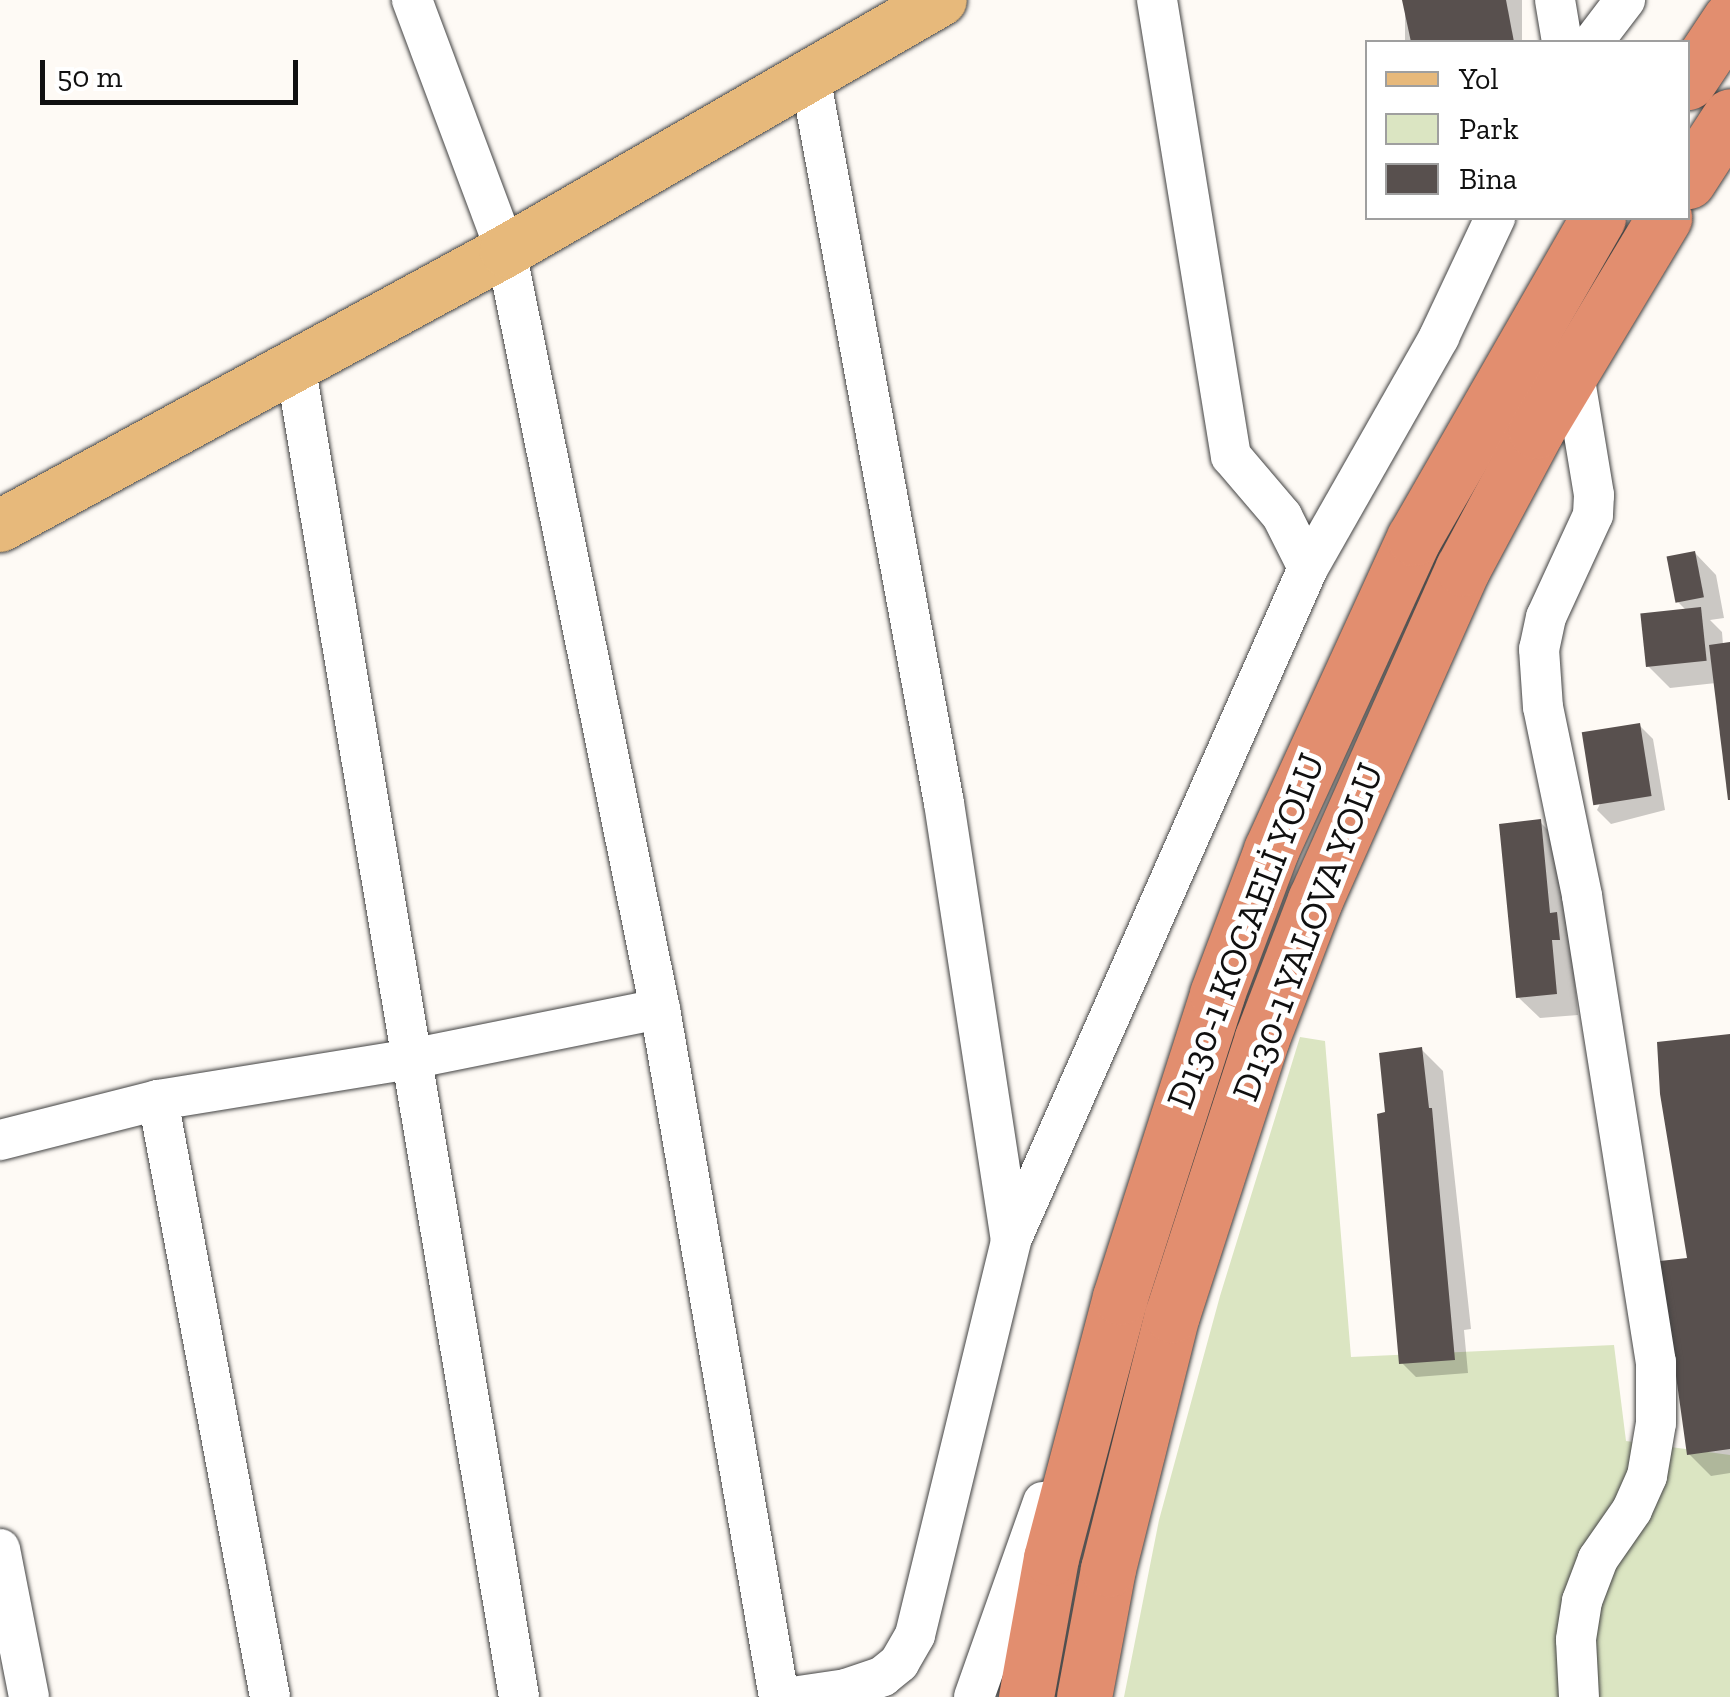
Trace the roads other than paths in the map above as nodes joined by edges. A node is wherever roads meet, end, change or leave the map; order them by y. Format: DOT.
graph roads {
  1 [pos="412,0"];
  2 [pos="941,0"];
  3 [pos="1157,0"];
  4 [pos="1555,0"];
  5 [pos="1625,0"];
  6 [pos="1730,18"];
  7 [pos="1562,40"];
  8 [pos="1595,40"];
  9 [pos="810,76"];
  10 [pos="1690,79"];
  11 [pos="1730,116"];
  12 [pos="1690,178"];
  13 [pos="1494,220"];
  14 [pos="1597,220"];
  15 [pos="1663,220"];
  16 [pos="506,251"];
  17 [pos="295,364"];
  18 [pos="1573,368"];
  19 [pos="0,526"];
  20 [pos="1308,568"];
  21 [pos="660,1009"];
  22 [pos="411,1058"];
  23 [pos="158,1100"];
  24 [pos="0,1140"];
  25 [pos="1011,1240"];
  26 [pos="1120,1297"];
  27 [pos="0,1549"];
  28 [pos="29,1697"];
  29 [pos="270,1697"];
  30 [pos="520,1697"];
  31 [pos="780,1697"];
  32 [pos="792,1697"];
  33 [pos="974,1697"];
  34 [pos="1026,1697"];
  35 [pos="1084,1697"];
  36 [pos="1579,1697"];
  1 -- 16 [label="street"];
  2 -- 9 [label="main road"];
  3 -- 20 [label="street"];
  4 -- 7 [label="street"];
  5 -- 8 [label="street"];
  6 -- 10 [label="highway"];
  9 -- 16 [label="main road"];
  9 -- 25 [label="street"];
  11 -- 12 [label="highway"];
  13 -- 20 [label="street"];
  14 -- 26 [label="highway, D130-1 KOCAELİ YOLU"];
  15 -- 18 [label="highway, D130-1 YALOVA YOLU"];
  16 -- 17 [label="main road"];
  16 -- 21 [label="street"];
  17 -- 19 [label="main road"];
  17 -- 22 [label="street"];
  18 -- 35 [label="highway, D130-1 YALOVA YOLU"];
  18 -- 36 [label="street"];
  20 -- 25 [label="street"];
  21 -- 22 [label="street"];
  21 -- 31 [label="street"];
  22 -- 23 [label="street"];
  22 -- 30 [label="street"];
  23 -- 24 [label="street"];
  23 -- 29 [label="street"];
  25 -- 32 [label="street"];
  26 -- 33 [label="street"];
  26 -- 34 [label="highway, D130-1 KOCAELİ YOLU"];
  27 -- 28 [label="street"];
}
